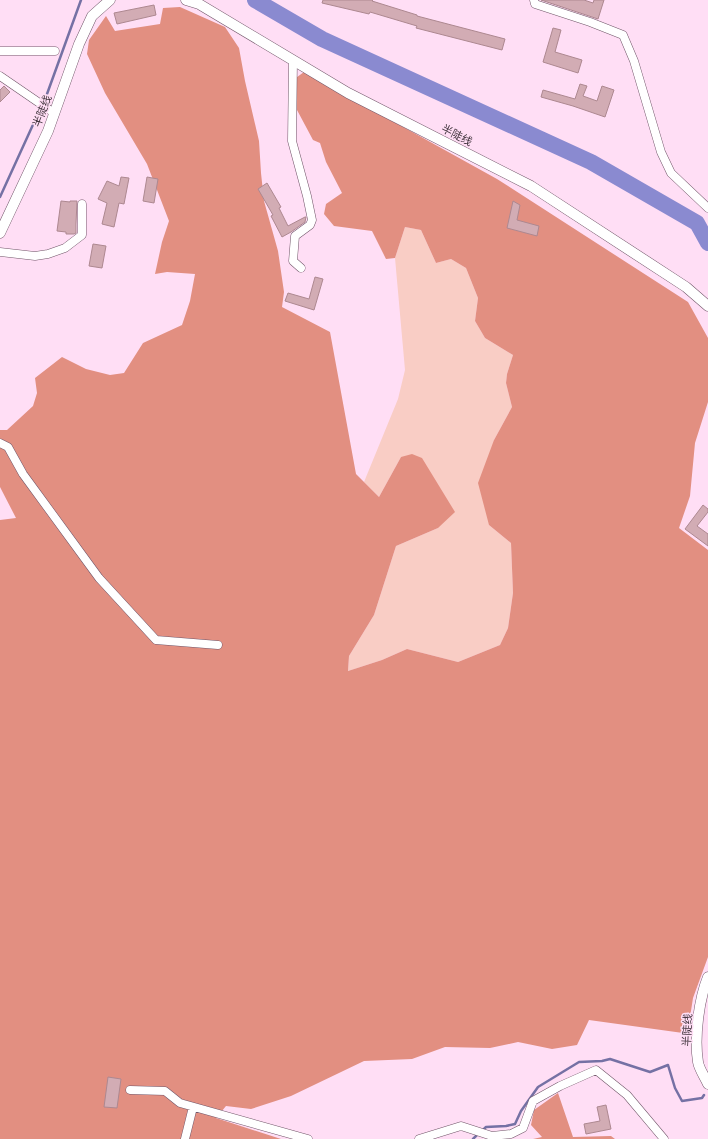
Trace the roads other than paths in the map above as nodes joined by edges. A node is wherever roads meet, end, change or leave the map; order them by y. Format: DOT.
graph roads {
  1 [pos="110,0"];
  2 [pos="186,0"];
  3 [pos="534,0"];
  4 [pos="0,51"];
  5 [pos="55,51"];
  6 [pos="293,60"];
  7 [pos="0,76"];
  8 [pos="51,111"];
  9 [pos="82,204"];
  10 [pos="708,208"];
  11 [pos="0,233"];
  12 [pos="0,252"];
  13 [pos="301,268"];
  14 [pos="708,306"];
  15 [pos="0,443"];
  16 [pos="218,645"];
  17 [pos="708,977"];
  18 [pos="708,1084"];
  19 [pos="130,1090"];
  20 [pos="193,1107"];
  21 [pos="489,1136"];
  22 [pos="185,1139"];
  23 [pos="308,1139"];
  24 [pos="419,1139"];
  25 [pos="664,1139"];
  1 -- 8 [label="street, 半陡线"];
  2 -- 6 [label="street, 半陡线"];
  3 -- 10 [label="street"];
  4 -- 5 [label="street"];
  6 -- 13 [label="street"];
  6 -- 14 [label="street, 半陡线"];
  7 -- 8 [label="street"];
  8 -- 11 [label="street, 半陡线"];
  9 -- 12 [label="street"];
  15 -- 16 [label="street"];
  17 -- 18 [label="street, 半陡线"];
  19 -- 20 [label="street"];
  20 -- 22 [label="street"];
  20 -- 23 [label="street"];
  21 -- 24 [label="street"];
  21 -- 25 [label="street"];
}
